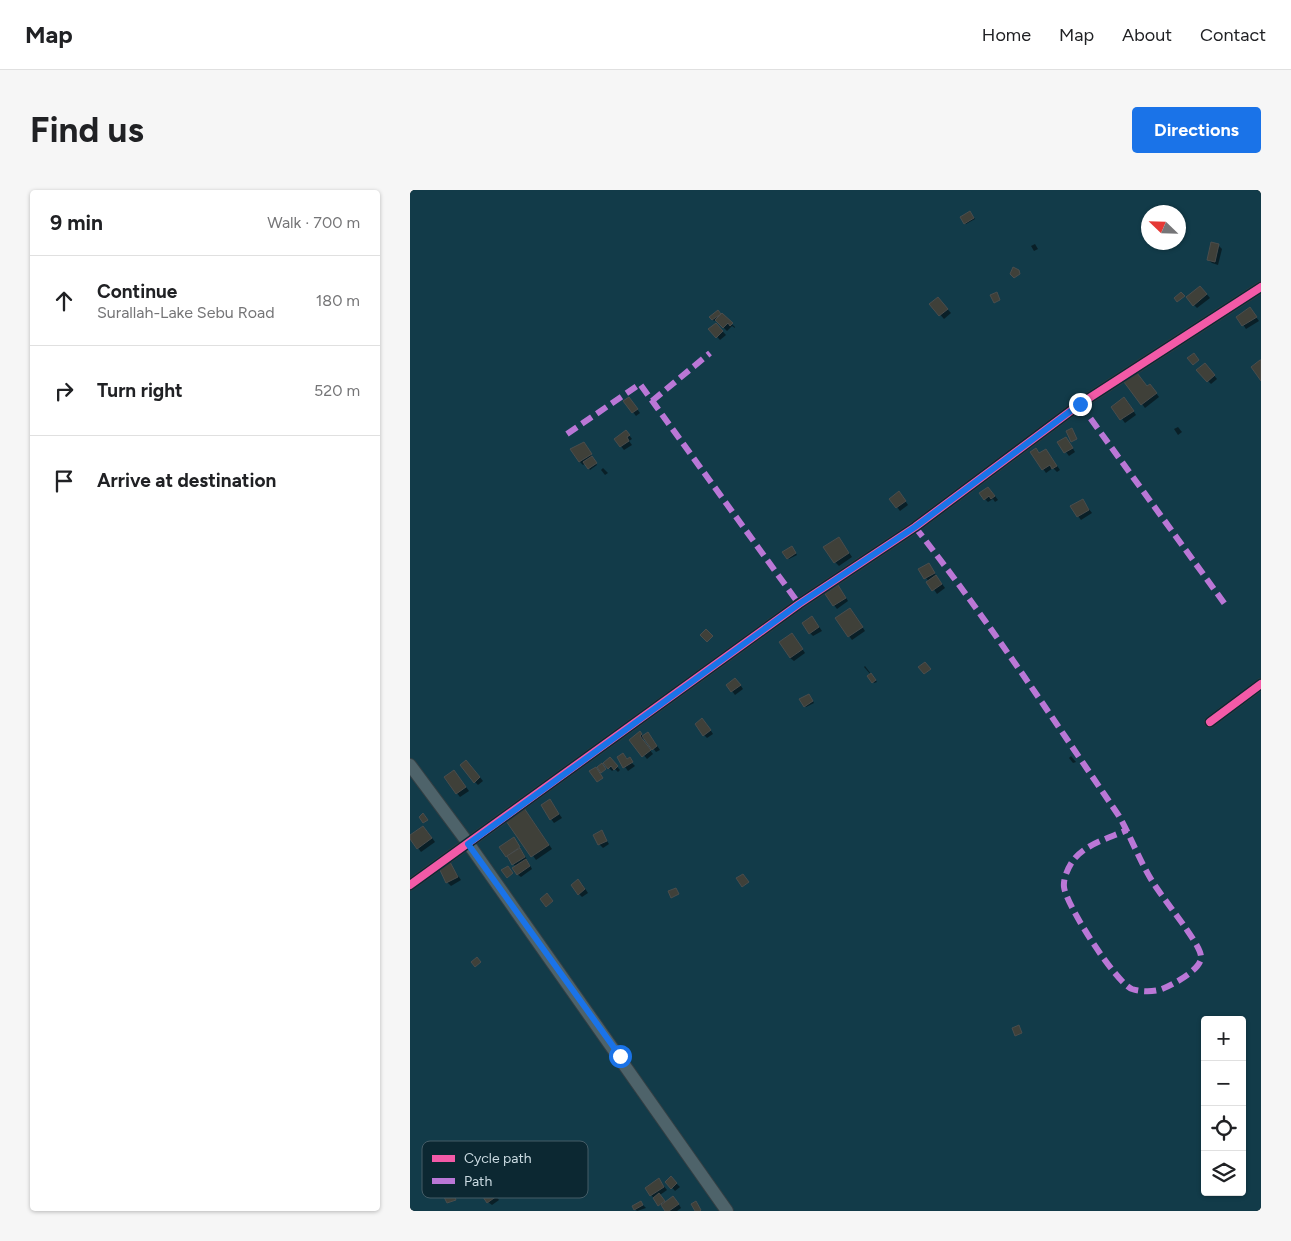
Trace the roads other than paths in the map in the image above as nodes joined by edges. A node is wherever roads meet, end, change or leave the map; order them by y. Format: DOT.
graph roads {
  1 [pos="1261,287"];
  2 [pos="1261,684"];
  3 [pos="1210,722"];
  4 [pos="410,765"];
  5 [pos="468,844"];
  6 [pos="410,885"];
  7 [pos="728,1211"];
  1 -- 5 [label="street"];
  2 -- 3 [label="street"];
  4 -- 5 [label="main road"];
  5 -- 6 [label="street"];
  5 -- 7 [label="main road"];
}
